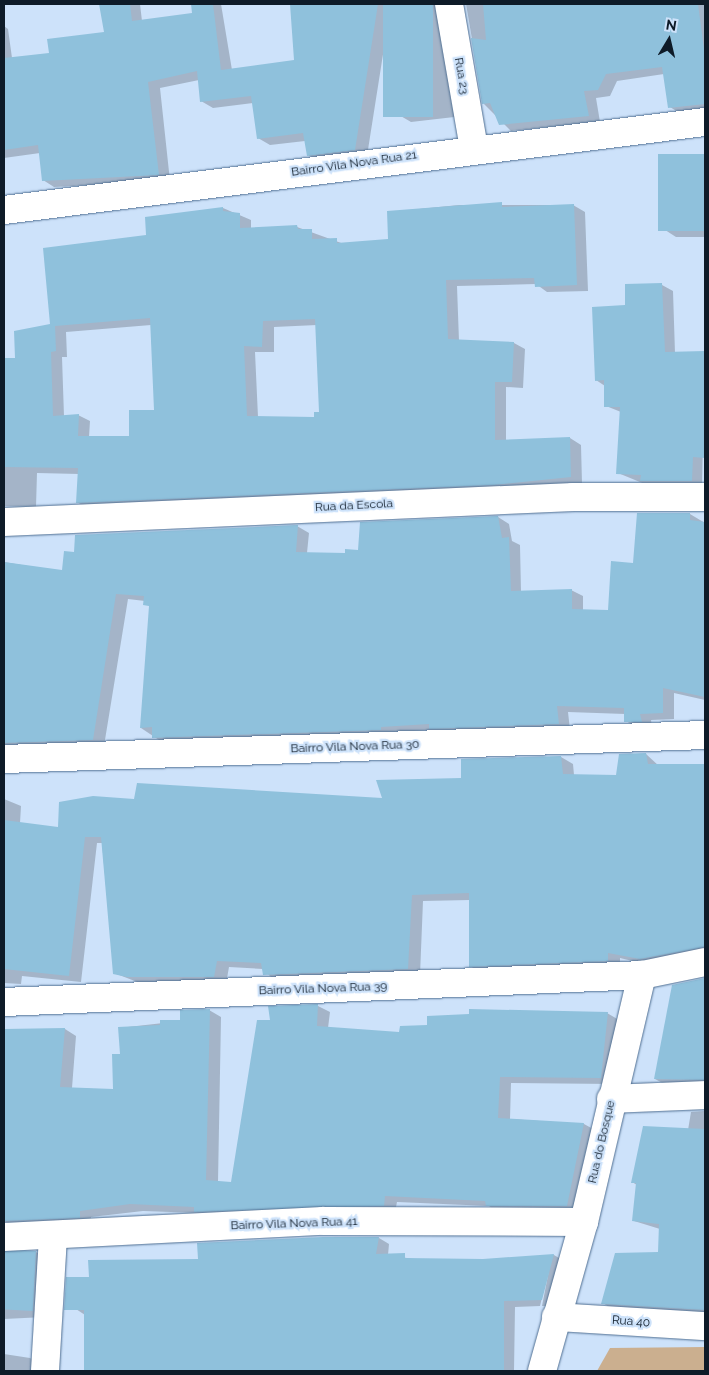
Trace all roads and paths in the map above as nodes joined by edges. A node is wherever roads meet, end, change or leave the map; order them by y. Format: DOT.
graph roads {
  1 [pos="449,4"];
  2 [pos="705,122"];
  3 [pos="474,149"];
  4 [pos="4,210"];
  5 [pos="705,497"];
  6 [pos="4,522"];
  7 [pos="705,735"];
  8 [pos="4,759"];
  9 [pos="705,962"];
  10 [pos="642,975"];
  11 [pos="4,1002"];
  12 [pos="705,1095"];
  13 [pos="611,1099"];
  14 [pos="584,1222"];
  15 [pos="53,1235"];
  16 [pos="4,1237"];
  17 [pos="556,1317"];
  18 [pos="705,1326"];
  19 [pos="44,1371"];
  20 [pos="542,1371"];
  1 -- 3 [label="street, Rua 23"];
  2 -- 3 [label="street, Bairro Vila Nova Rua 21"];
  3 -- 4 [label="street, Bairro Vila Nova Rua 21"];
  5 -- 6 [label="street, Rua da Escola"];
  7 -- 8 [label="street, Bairro Vila Nova Rua 30"];
  9 -- 10 [label="street"];
  10 -- 11 [label="street, Bairro Vila Nova Rua 39"];
  10 -- 13 [label="street, Rua do Bosque"];
  12 -- 13 [label="street"];
  13 -- 14 [label="street, Rua do Bosque"];
  14 -- 15 [label="street, Bairro Vila Nova Rua 41"];
  14 -- 17 [label="street, Rua do Bosque"];
  15 -- 16 [label="street, Bairro Vila Nova Rua 41"];
  15 -- 19 [label="street"];
  17 -- 18 [label="street, Rua 40"];
  17 -- 20 [label="street, Rua do Bosque"];
}
